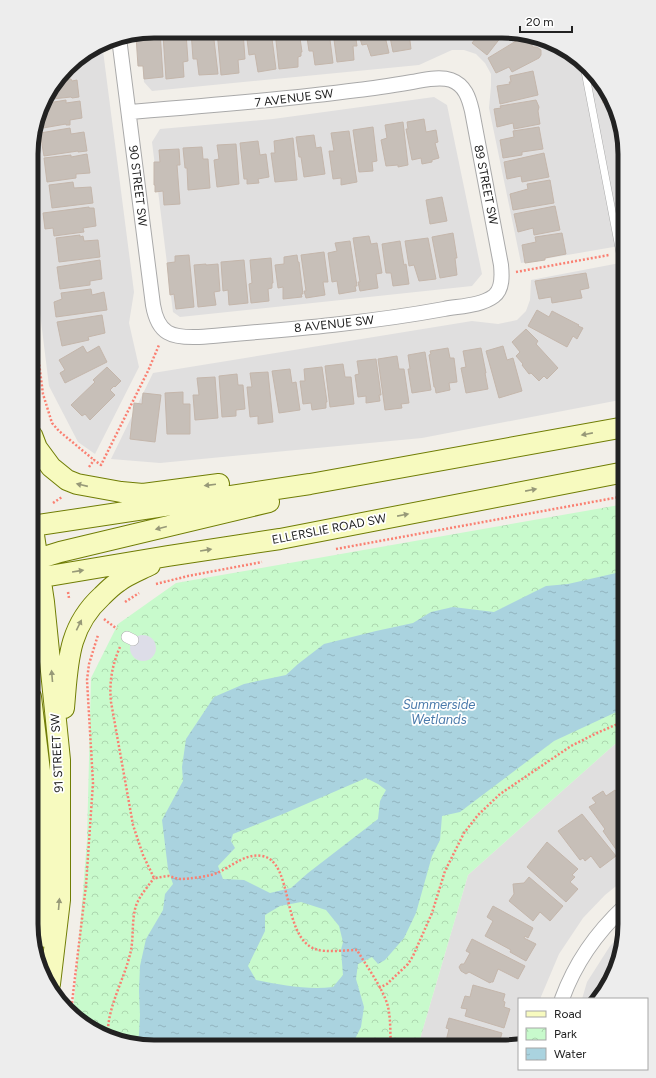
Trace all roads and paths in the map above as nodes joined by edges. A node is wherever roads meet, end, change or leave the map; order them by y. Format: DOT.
graph roads {
  1 [pos="120,43"];
  2 [pos="586,74"];
  3 [pos="458,84"];
  4 [pos="129,112"];
  5 [pos="618,232"];
  6 [pos="618,253"];
  7 [pos="502,274"];
  8 [pos="499,289"];
  9 [pos="164,332"];
  10 [pos="38,355"];
  11 [pos="618,428"];
  12 [pos="38,449"];
  13 [pos="472,454"];
  14 [pos="94,460"];
  15 [pos="86,471"];
  16 [pos="618,473"];
  17 [pos="618,497"];
  18 [pos="38,524"];
  19 [pos="333,549"];
  20 [pos="168,556"];
  21 [pos="264,562"];
  22 [pos="38,568"];
  23 [pos="38,569"];
  24 [pos="38,582"];
  25 [pos="154,585"];
  26 [pos="144,590"];
  27 [pos="121,605"];
  28 [pos="110,615"];
  29 [pos="105,620"];
  30 [pos="98,634"];
  31 [pos="119,648"];
  32 [pos="618,724"];
  33 [pos="38,754"];
  34 [pos="60,760"];
  35 [pos="154,878"];
  36 [pos="618,913"];
  37 [pos="47,967"];
  38 [pos="51,976"];
  39 [pos="379,988"];
  40 [pos="562,998"];
  41 [pos="72,1006"];
  42 [pos="108,1030"];
  43 [pos="391,1040"];
  1 -- 4 [label="street, 90 STREET SW"];
  2 -- 5 [label="lane"];
  3 -- 4 [label="street, 7 AVENUE SW"];
  3 -- 7 [label="street, 89 STREET SW"];
  4 -- 9 [label="street, 90 STREET SW"];
  6 -- 7 [label="path"];
  7 -- 8 [label="street, 89 STREET SW"];
  8 -- 9 [label="street, 8 AVENUE SW"];
  9 -- 14 [label="path"];
  10 -- 14 [label="path"];
  11 -- 13 [label="main road, one-way"];
  13 -- 12 [label="main road, one-way"];
  13 -- 18 [label="main road"];
  13 -- 22 [label="main road, one-way"];
  14 -- 15 [label="path"];
  20 -- 16 [label="main road, ELLERSLIE ROAD SW, one-way"];
  17 -- 19 [label="path"];
  23 -- 20 [label="main road, ELLERSLIE ROAD SW, one-way"];
  34 -- 20 [label="main road, one-way"];
  21 -- 25 [label="path"];
  34 -- 24 [label="main road, 91 STREET SW, one-way"];
  26 -- 27 [label="path"];
  28 -- 29 [label="path"];
  30 -- 41 [label="path"];
  31 -- 35 [label="path"];
  32 -- 39 [label="path"];
  33 -- 37 [label="main road"];
  38 -- 34 [label="main road, 91 STREET SW, one-way"];
  35 -- 39 [label="path"];
  35 -- 42 [label="path"];
  36 -- 40 [label="street"];
  39 -- 43 [label="path"];
}
